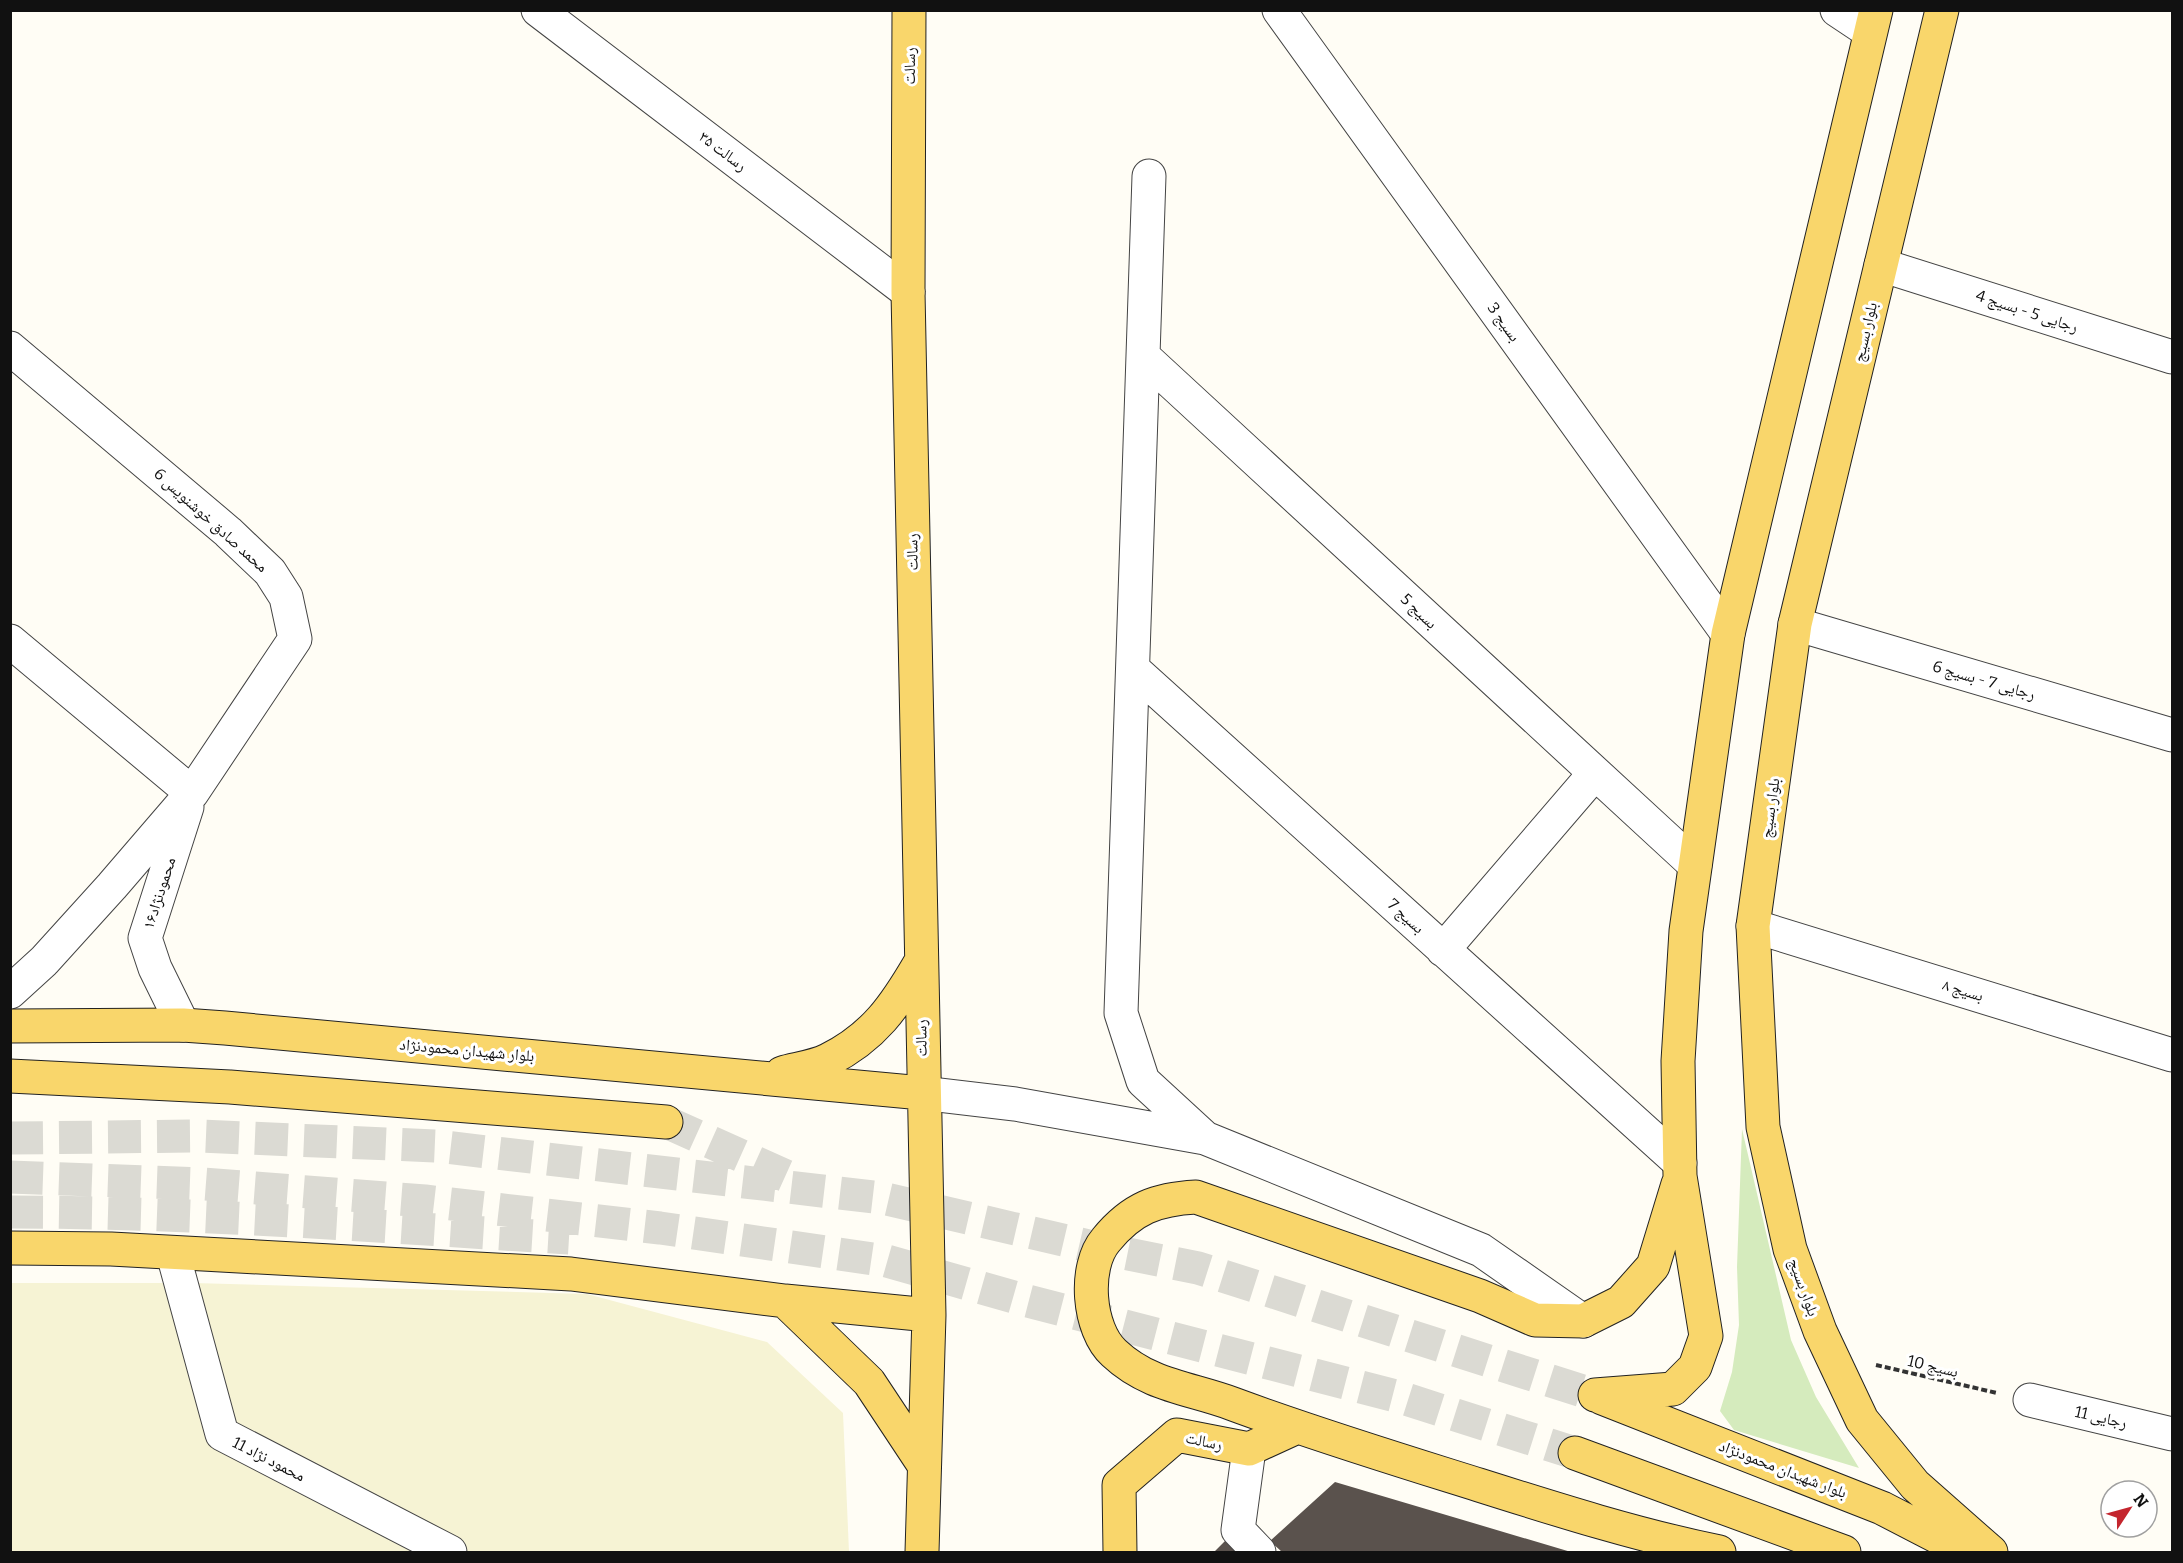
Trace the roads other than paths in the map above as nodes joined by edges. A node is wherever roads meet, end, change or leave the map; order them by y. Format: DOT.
graph roads {
  1 [pos="538,10"];
  2 [pos="909,10"];
  3 [pos="1279,10"];
  4 [pos="1837,10"];
  5 [pos="1942,10"];
  6 [pos="1873,21"];
  7 [pos="1149,176"];
  8 [pos="1881,265"];
  9 [pos="908,292"];
  10 [pos="10,348"];
  11 [pos="1143,356"];
  12 [pos="2172,357"];
  13 [pos="1795,624"];
  14 [pos="1728,634"];
  15 [pos="10,641"];
  16 [pos="1133,669"];
  17 [pos="2172,735"];
  18 [pos="1595,773"];
  19 [pos="192,793"];
  20 [pos="1695,865"];
  21 [pos="1753,926"];
  22 [pos="1443,950"];
  23 [pos="920,963"];
  24 [pos="10,992"];
  25 [pos="183,1025"];
  26 [pos="10,1026"];
  27 [pos="2172,1055"];
  28 [pos="10,1076"];
  29 [pos="762,1078"];
  30 [pos="922,1093"];
  31 [pos="666,1122"];
  32 [pos="1205,1138"];
  33 [pos="1680,1170"];
  34 [pos="10,1248"];
  35 [pos="174,1254"];
  36 [pos="785,1301"];
  37 [pos="928,1315"];
  38 [pos="1583,1321"];
  39 [pos="2030,1400"];
  40 [pos="1297,1427"];
  41 [pos="2172,1434"];
  42 [pos="1249,1449"];
  43 [pos="1575,1454"];
  44 [pos="924,1465"];
  45 [pos="450,1552"];
  46 [pos="922,1552"];
  47 [pos="1120,1552"];
  48 [pos="1259,1552"];
  49 [pos="1719,1552"];
  50 [pos="1844,1552"];
  51 [pos="1967,1552"];
  52 [pos="1991,1552"];
  1 -- 9 [label="street, رسالت ۳۵"];
  2 -- 9 [label="main road, رسالت"];
  3 -- 14 [label="street, بسیج 3"];
  4 -- 6 [label="street"];
  5 -- 8 [label="main road, بلوار بسیج"];
  6 -- 14 [label="main road"];
  7 -- 11 [label="street"];
  8 -- 12 [label="street, رجایی 5 - بسیج 4"];
  8 -- 13 [label="main road, بلوار بسیج"];
  9 -- 23 [label="main road, رسالت"];
  10 -- 19 [label="street, محمد صادق خوشنویس 6"];
  11 -- 16 [label="street"];
  11 -- 18 [label="street, بسیج 5"];
  13 -- 17 [label="street, رجایی 7 - بسیج 6"];
  13 -- 21 [label="main road, بلوار بسیج"];
  14 -- 20 [label="main road"];
  15 -- 19 [label="street"];
  16 -- 22 [label="street, بسیج 7"];
  16 -- 32 [label="street"];
  18 -- 20 [label="street, بسیج 5"];
  18 -- 22 [label="street"];
  19 -- 24 [label="street"];
  19 -- 25 [label="street, محمودنژاد۱۶"];
  20 -- 33 [label="main road"];
  21 -- 27 [label="street, بسیج ۸"];
  21 -- 52 [label="main road, بلوار بسیج"];
  22 -- 33 [label="street, بسیج 7"];
  23 -- 29 [label="main road"];
  23 -- 30 [label="main road, رسالت"];
  25 -- 26 [label="main road, بلوار شهیدان محمودنژاد"];
  25 -- 29 [label="main road, بلوار شهیدان محمودنژاد"];
  28 -- 31 [label="main road"];
  29 -- 30 [label="main road, بلوار شهیدان محمودنژاد"];
  30 -- 32 [label="street"];
  30 -- 37 [label="main road, رسالت"];
  32 -- 38 [label="street"];
  33 -- 38 [label="main road"];
  33 -- 51 [label="main road, بلوار شهیدان محمودنژاد"];
  34 -- 35 [label="main road"];
  35 -- 36 [label="main road"];
  35 -- 45 [label="street, محمود نژاد 11"];
  36 -- 37 [label="main road"];
  36 -- 44 [label="main road"];
  37 -- 44 [label="main road"];
  38 -- 40 [label="main road"];
  39 -- 41 [label="street, رجایی 11"];
  40 -- 42 [label="main road"];
  40 -- 49 [label="main road"];
  42 -- 47 [label="main road, رسالت"];
  42 -- 48 [label="street"];
  43 -- 50 [label="main road"];
  44 -- 46 [label="main road"];
}
